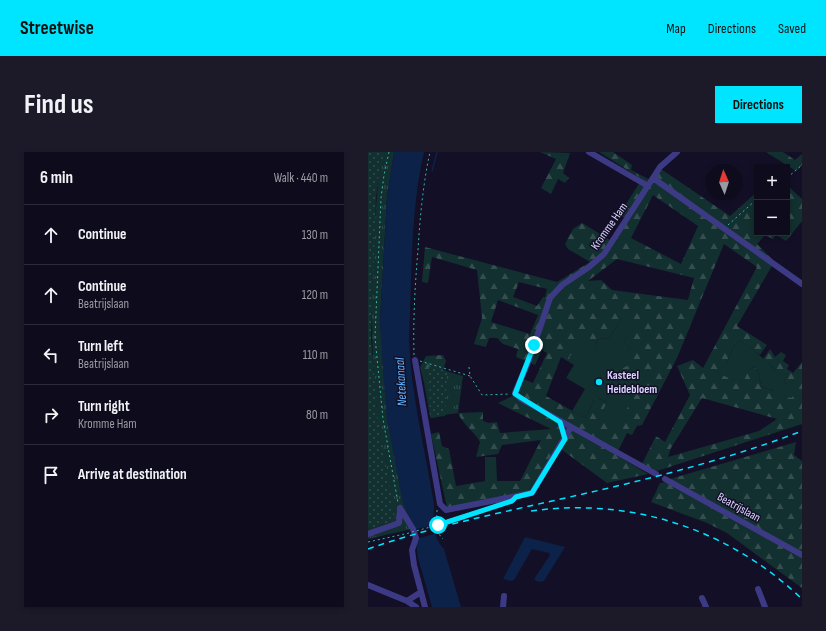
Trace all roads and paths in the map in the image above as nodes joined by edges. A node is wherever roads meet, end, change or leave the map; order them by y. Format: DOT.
graph roads {
  1 [pos="389,152"];
  2 [pos="430,152"];
  3 [pos="589,152"];
  4 [pos="677,152"];
  5 [pos="802,165"];
  6 [pos="790,176"];
  7 [pos="653,178"];
  8 [pos="648,186"];
  9 [pos="756,200"];
  10 [pos="724,228"];
  11 [pos="802,284"];
  12 [pos="415,360"];
  13 [pos="469,367"];
  14 [pos="470,376"];
  15 [pos="515,394"];
  16 [pos="560,422"];
  17 [pos="571,428"];
  18 [pos="584,434"];
  19 [pos="565,438"];
  20 [pos="656,474"];
  21 [pos="665,479"];
  22 [pos="440,504"];
  23 [pos="498,506"];
  24 [pos="400,508"];
  25 [pos="368,534"];
  26 [pos="443,539"];
  27 [pos="368,542"];
  28 [pos="802,555"];
  29 [pos="368,585"];
  30 [pos="758,589"];
  31 [pos="421,592"];
  32 [pos="504,596"];
  33 [pos="702,598"];
  34 [pos="407,601"];
  35 [pos="416,607"];
  36 [pos="425,607"];
  37 [pos="503,607"];
  38 [pos="706,607"];
  39 [pos="765,607"];
  1 -- 24 [label="path"];
  2 -- 12 [label="path"];
  3 -- 8 [label="street"];
  4 -- 7 [label="street, Kromme Ham"];
  5 -- 6 [label="path"];
  7 -- 8 [label="street, Kromme Ham"];
  7 -- 10 [label="street"];
  8 -- 15 [label="street, Kromme Ham"];
  9 -- 10 [label="path"];
  10 -- 11 [label="street"];
  12 -- 14 [label="path"];
  12 -- 22 [label="street"];
  13 -- 14 [label="path"];
  14 -- 15 [label="path"];
  15 -- 16 [label="street"];
  16 -- 17 [label="street"];
  16 -- 19 [label="street"];
  17 -- 18 [label="street"];
  17 -- 19 [label="street"];
  18 -- 19 [label="street"];
  18 -- 20 [label="street"];
  19 -- 22 [label="street"];
  21 -- 28 [label="street, Beatrijslaan"];
  22 -- 26 [label="path"];
  23 -- 27 [label="path, bridge"];
  24 -- 25 [label="street"];
  24 -- 31 [label="street"];
  29 -- 34 [label="street"];
  30 -- 39 [label="street"];
  31 -- 34 [label="street"];
  31 -- 36 [label="street"];
  32 -- 37 [label="street"];
  33 -- 38 [label="street"];
  34 -- 35 [label="street"];
}
